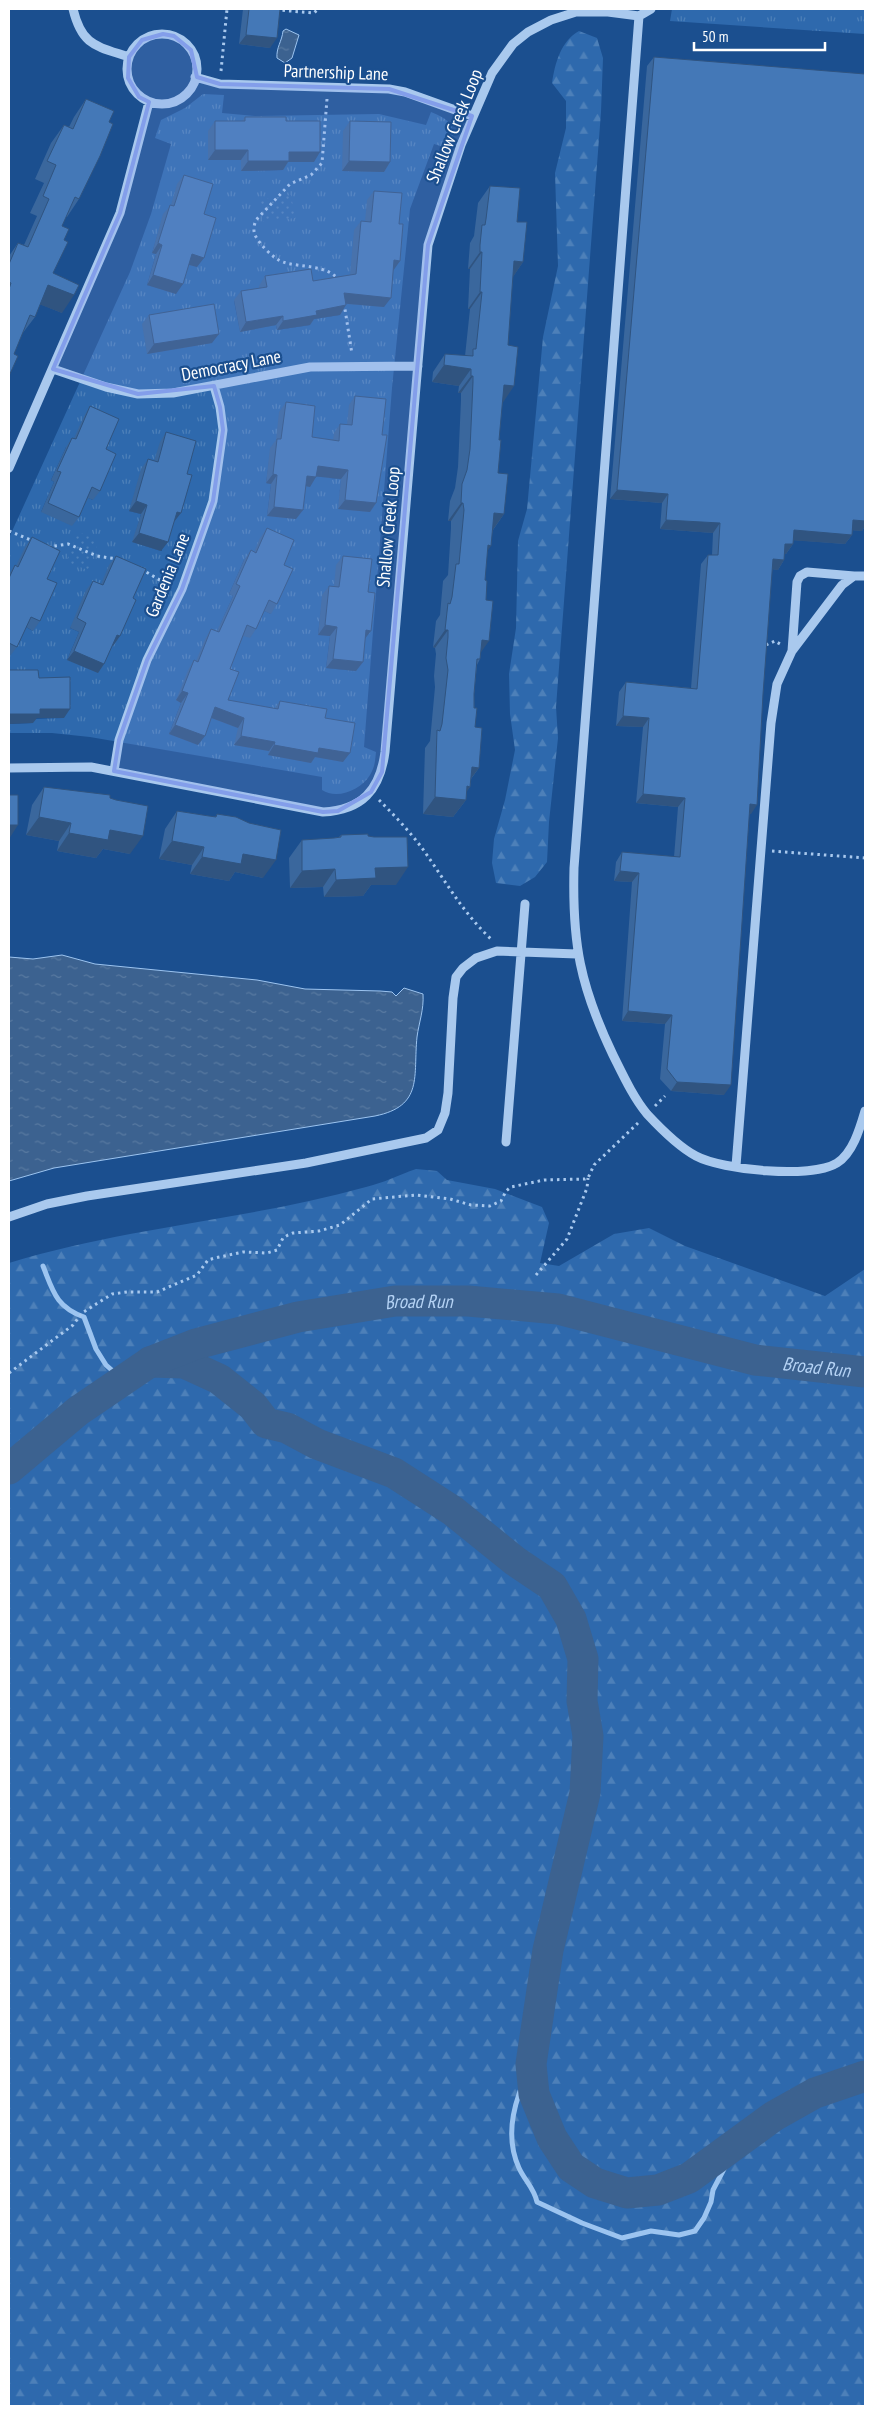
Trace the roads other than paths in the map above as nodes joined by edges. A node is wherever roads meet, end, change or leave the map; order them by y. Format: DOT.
graph roads {
  1 [pos="74,9"];
  2 [pos="651,9"];
  3 [pos="637,12"];
  4 [pos="129,57"];
  5 [pos="195,77"];
  6 [pos="149,102"];
  7 [pos="472,116"];
  8 [pos="418,366"];
  9 [pos="53,369"];
  10 [pos="214,386"];
  11 [pos="9,468"];
  12 [pos="854,576"];
  13 [pos="865,576"];
  14 [pos="792,651"];
  15 [pos="9,768"];
  16 [pos="114,771"];
  17 [pos="526,904"];
  18 [pos="522,951"];
  19 [pos="577,954"];
  20 [pos="865,1111"];
  21 [pos="506,1142"];
  22 [pos="736,1166"];
  23 [pos="9,1217"];
  1 -- 4 [label="street"];
  2 -- 3 [label="street"];
  3 -- 7 [label="street, Shallow Creek Loop"];
  3 -- 19 [label="street"];
  4 -- 5 [label="street"];
  4 -- 6 [label="street"];
  5 -- 6 [label="street"];
  5 -- 7 [label="street, Partnership Lane"];
  6 -- 9 [label="street"];
  7 -- 8 [label="street, Shallow Creek Loop"];
  8 -- 10 [label="street, Democracy Lane"];
  8 -- 16 [label="street, Shallow Creek Loop"];
  9 -- 10 [label="street, Democracy Lane"];
  9 -- 11 [label="street"];
  10 -- 16 [label="street, Gardenia Lane"];
  12 -- 13 [label="street"];
  12 -- 14 [label="street"];
  12 -- 14 [label="street"];
  14 -- 22 [label="street"];
  15 -- 16 [label="street, Shallow Creek Loop"];
  17 -- 18 [label="street"];
  18 -- 19 [label="street"];
  18 -- 21 [label="street"];
  18 -- 23 [label="street"];
  19 -- 22 [label="street"];
  20 -- 22 [label="street"];
}
